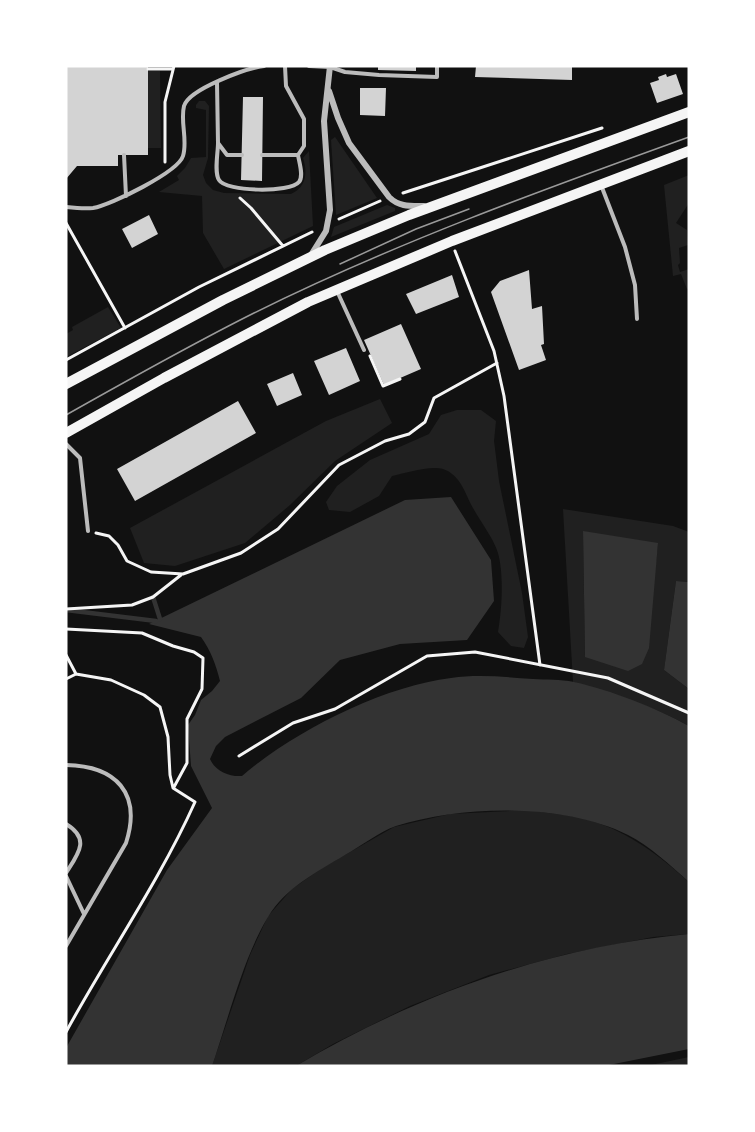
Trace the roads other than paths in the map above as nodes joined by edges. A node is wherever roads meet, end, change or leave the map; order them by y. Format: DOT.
graph roads {
  1 [pos="264,66"];
  2 [pos="285,66"];
  3 [pos="309,66"];
  4 [pos="330,66"];
  5 [pos="437,66"];
  6 [pos="217,83"];
  7 [pos="328,88"];
  8 [pos="689,112"];
  9 [pos="218,143"];
  10 [pos="689,151"];
  11 [pos="124,155"];
  12 [pos="242,155"];
  13 [pos="262,155"];
  14 [pos="298,155"];
  15 [pos="601,184"];
  16 [pos="126,196"];
  17 [pos="433,206"];
  18 [pos="66,207"];
  19 [pos="309,258"];
  20 [pos="336,290"];
  21 [pos="637,319"];
  22 [pos="364,350"];
  23 [pos="66,384"];
  24 [pos="66,433"];
  25 [pos="66,444"];
  26 [pos="88,531"];
  27 [pos="66,765"];
  28 [pos="66,824"];
  29 [pos="66,874"];
  30 [pos="84,915"];
  31 [pos="66,946"];
  1 -- 6 [label="lane"];
  2 -- 14 [label="lane"];
  3 -- 4 [label="lane"];
  4 -- 5 [label="lane"];
  4 -- 7 [label="street"];
  6 -- 9 [label="lane"];
  6 -- 16 [label="lane"];
  7 -- 17 [label="street"];
  7 -- 19 [label="street"];
  8 -- 17 [label="main road"];
  9 -- 12 [label="lane"];
  9 -- 14 [label="lane"];
  10 -- 15 [label="main road"];
  11 -- 16 [label="lane"];
  13 -- 14 [label="lane"];
  15 -- 20 [label="main road"];
  15 -- 21 [label="lane"];
  16 -- 18 [label="lane"];
  17 -- 19 [label="main road"];
  19 -- 23 [label="main road"];
  20 -- 22 [label="lane"];
  20 -- 24 [label="main road"];
  25 -- 26 [label="lane"];
  27 -- 30 [label="lane"];
  28 -- 29 [label="lane"];
  29 -- 30 [label="lane"];
  30 -- 31 [label="lane"];
}
